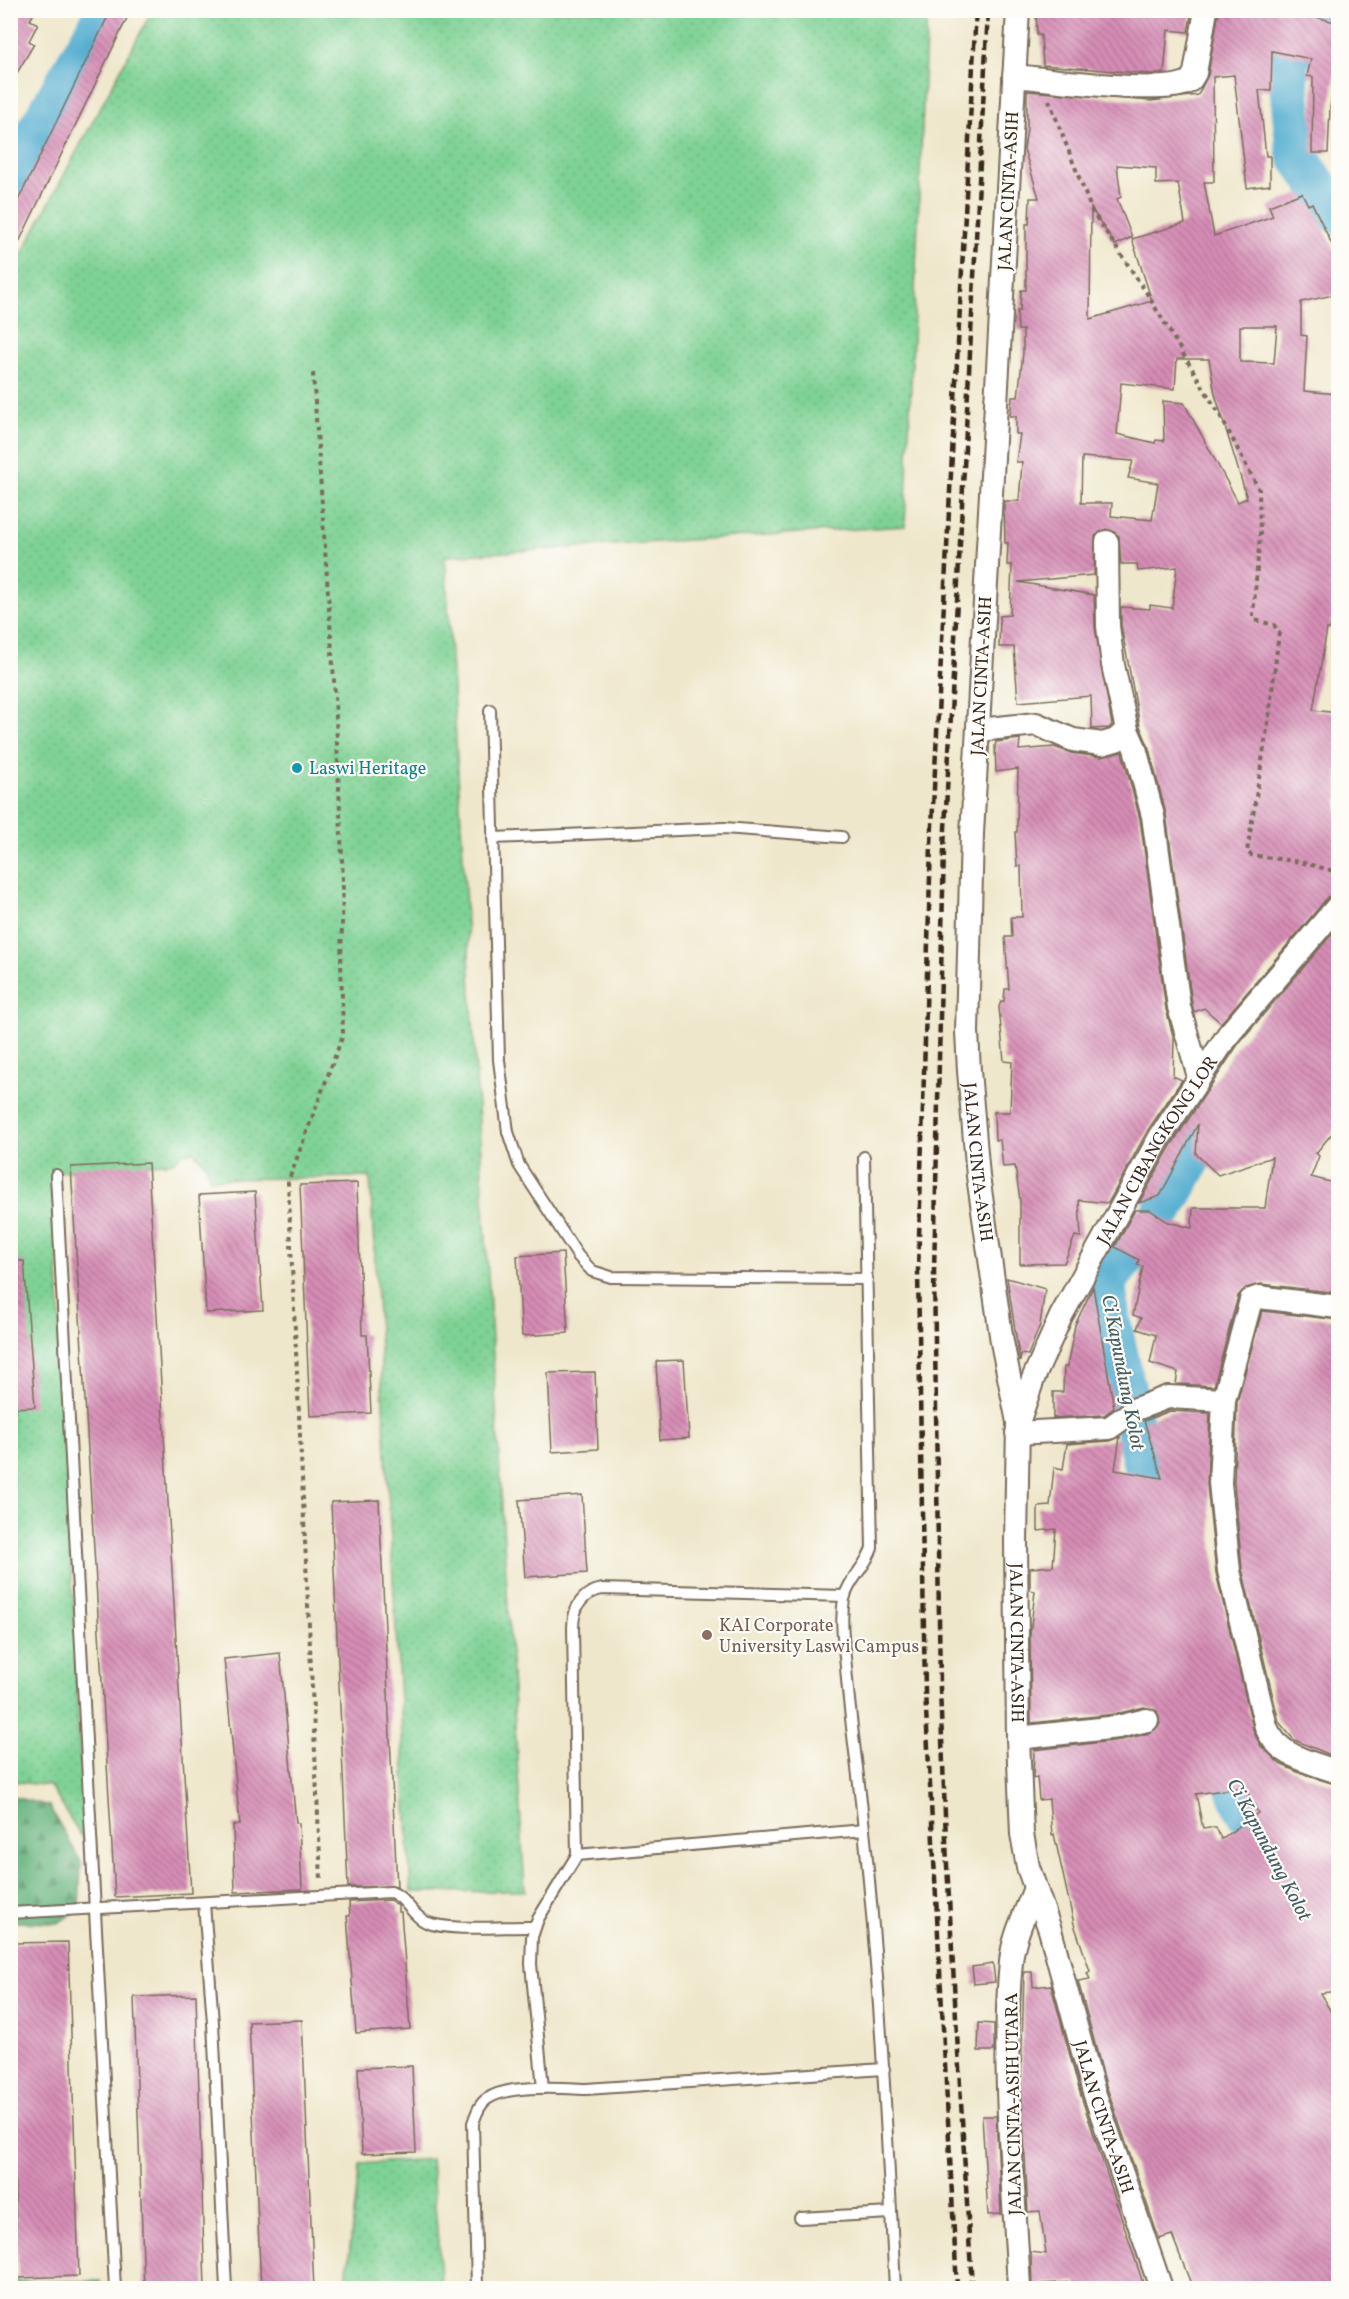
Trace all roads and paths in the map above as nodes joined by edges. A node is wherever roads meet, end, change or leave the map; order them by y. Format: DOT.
graph roads {
  1 [pos="1018,10"];
  2 [pos="1206,10"];
  3 [pos="1014,76"];
  4 [pos="1047,95"];
  5 [pos="313,373"];
  6 [pos="1107,542"];
  7 [pos="490,710"];
  8 [pos="979,730"];
  9 [pos="1127,730"];
  10 [pos="842,837"];
  11 [pos="493,838"];
  12 [pos="1338,872"];
  13 [pos="1338,906"];
  14 [pos="1199,1077"];
  15 [pos="864,1157"];
  16 [pos="56,1175"];
  17 [pos="867,1279"];
  18 [pos="1338,1307"];
  19 [pos="1224,1400"];
  20 [pos="1018,1427"];
  21 [pos="845,1596"];
  22 [pos="1147,1720"];
  23 [pos="1018,1738"];
  24 [pos="1338,1773"];
  25 [pos="864,1830"];
  26 [pos="577,1855"];
  27 [pos="1035,1888"];
  28 [pos="322,1895"];
  29 [pos="204,1903"];
  30 [pos="93,1909"];
  31 [pos="10,1913"];
  32 [pos="535,1927"];
  33 [pos="884,2069"];
  34 [pos="543,2088"];
  35 [pos="891,2213"];
  36 [pos="800,2218"];
  37 [pos="115,2289"];
  38 [pos="226,2289"];
  39 [pos="477,2289"];
  40 [pos="895,2289"];
  41 [pos="1019,2289"];
  42 [pos="1161,2289"];
  1 -- 3 [label="street, JALAN CINTA-ASIH"];
  2 -- 3 [label="street"];
  3 -- 8 [label="street, JALAN CINTA-ASIH"];
  4 -- 12 [label="path"];
  5 -- 28 [label="path"];
  6 -- 9 [label="street"];
  7 -- 11 [label="lane"];
  8 -- 9 [label="street"];
  8 -- 20 [label="street, JALAN CINTA-ASIH"];
  9 -- 14 [label="street"];
  10 -- 11 [label="lane"];
  11 -- 17 [label="lane"];
  13 -- 14 [label="street, JALAN CIBANGKONG LOR"];
  14 -- 20 [label="street, JALAN CIBANGKONG LOR"];
  15 -- 17 [label="lane"];
  16 -- 30 [label="lane"];
  17 -- 21 [label="lane"];
  18 -- 19 [label="street"];
  19 -- 20 [label="street"];
  19 -- 24 [label="street"];
  20 -- 23 [label="street, JALAN CINTA-ASIH"];
  21 -- 25 [label="lane"];
  21 -- 26 [label="lane"];
  22 -- 23 [label="street"];
  23 -- 27 [label="street, JALAN CINTA-ASIH"];
  25 -- 26 [label="lane"];
  25 -- 33 [label="lane"];
  26 -- 32 [label="lane"];
  27 -- 41 [label="street, JALAN CINTA-ASIH UTARA"];
  27 -- 42 [label="street, JALAN CINTA-ASIH"];
  28 -- 29 [label="lane"];
  28 -- 32 [label="lane"];
  29 -- 30 [label="lane"];
  29 -- 38 [label="lane"];
  30 -- 31 [label="lane"];
  30 -- 37 [label="lane"];
  32 -- 34 [label="lane"];
  33 -- 34 [label="lane"];
  33 -- 35 [label="lane"];
  34 -- 39 [label="lane"];
  35 -- 36 [label="lane"];
  35 -- 40 [label="lane"];
}
